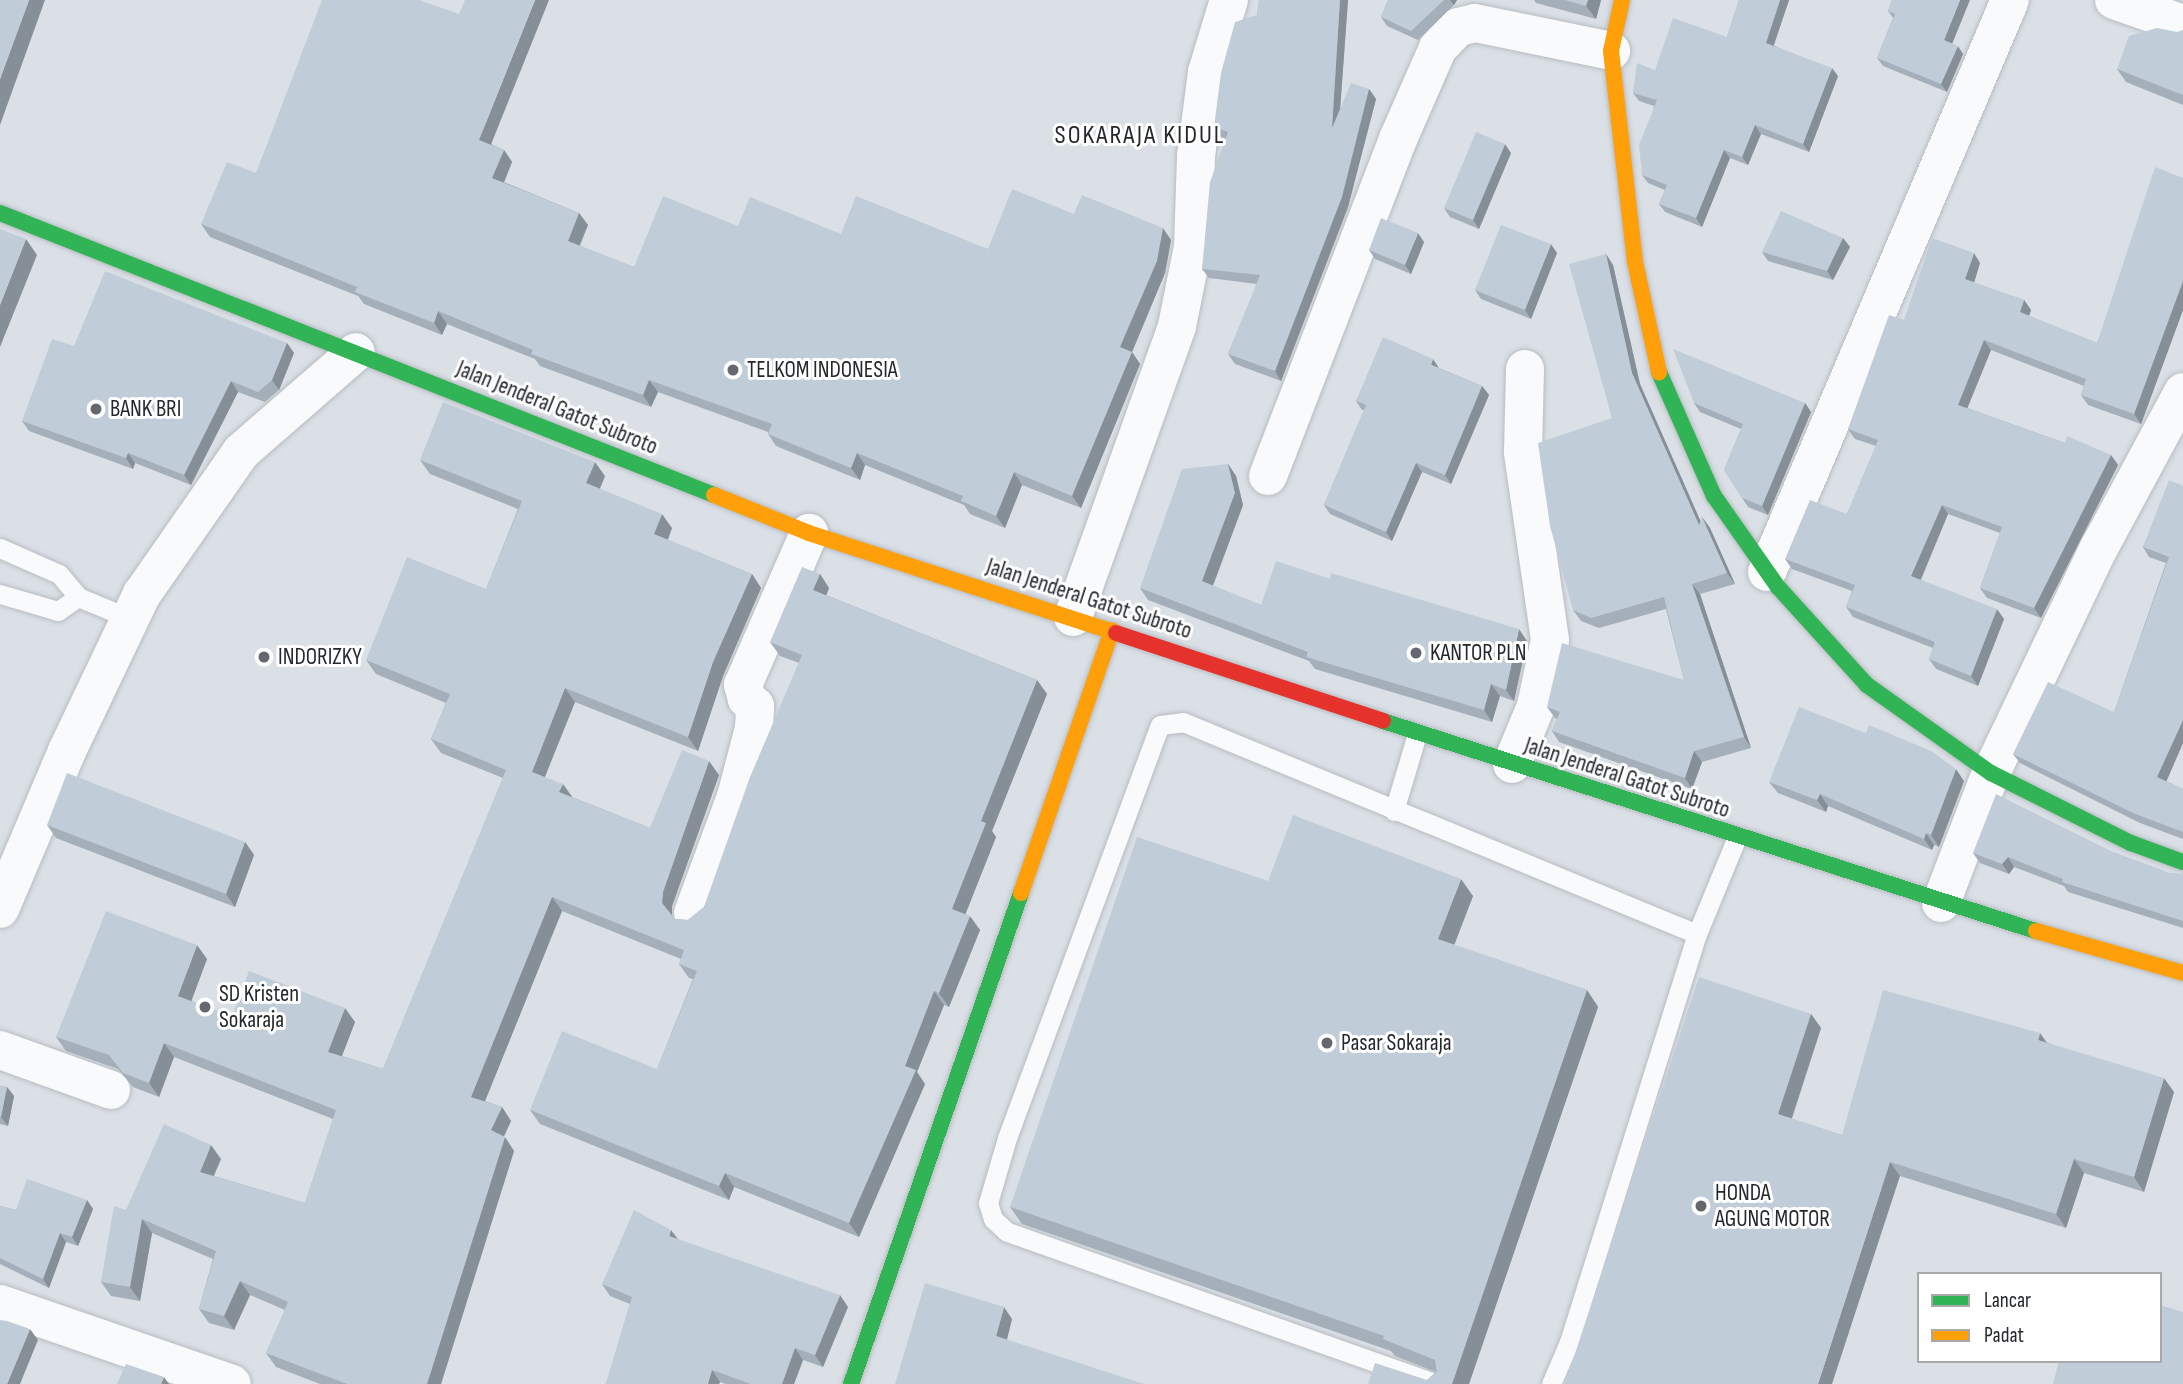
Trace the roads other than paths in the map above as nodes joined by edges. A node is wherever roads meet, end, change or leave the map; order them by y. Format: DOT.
graph roads {
  1 [pos="1229,0"];
  2 [pos="1622,0"];
  3 [pos="2010,0"];
  4 [pos="2114,0"];
  5 [pos="2183,24"];
  6 [pos="1611,51"];
  7 [pos="0,213"];
  8 [pos="356,352"];
  9 [pos="1525,369"];
  10 [pos="2183,392"];
  11 [pos="1268,476"];
  12 [pos="809,533"];
  13 [pos="0,548"];
  14 [pos="1767,572"];
  15 [pos="0,594"];
  16 [pos="78,597"];
  17 [pos="1073,617"];
  18 [pos="129,618"];
  19 [pos="1112,630"];
  20 [pos="1417,734"];
  21 [pos="1512,764"];
  22 [pos="1991,773"];
  23 [pos="1394,811"];
  24 [pos="1737,838"];
  25 [pos="2183,862"];
  26 [pos="1941,903"];
  27 [pos="0,909"];
  28 [pos="693,913"];
  29 [pos="1697,934"];
  30 [pos="2183,973"];
  31 [pos="0,1050"];
  32 [pos="111,1090"];
  33 [pos="0,1304"];
  34 [pos="232,1384"];
  35 [pos="850,1384"];
  36 [pos="1437,1384"];
  37 [pos="1551,1384"];
  1 -- 17 [label="street"];
  2 -- 6 [label="main road"];
  3 -- 14 [label="street"];
  4 -- 5 [label="street"];
  6 -- 11 [label="street"];
  6 -- 14 [label="main road"];
  7 -- 8 [label="main road, Jalan Jenderal Gatot Subroto"];
  8 -- 12 [label="main road, Jalan Jenderal Gatot Subroto"];
  8 -- 18 [label="street"];
  9 -- 21 [label="street"];
  10 -- 22 [label="street"];
  12 -- 17 [label="main road, Jalan Jenderal Gatot Subroto"];
  12 -- 28 [label="street"];
  13 -- 16 [label="lane"];
  14 -- 22 [label="main road"];
  15 -- 16 [label="lane"];
  16 -- 18 [label="lane"];
  17 -- 19 [label="main road, Jalan Jenderal Gatot Subroto"];
  18 -- 27 [label="street"];
  19 -- 20 [label="main road, Jalan Jenderal Gatot Subroto"];
  19 -- 35 [label="main road"];
  20 -- 21 [label="main road, Jalan Jenderal Gatot Subroto"];
  20 -- 23 [label="lane"];
  21 -- 24 [label="main road, Jalan Jenderal Gatot Subroto"];
  22 -- 25 [label="main road"];
  22 -- 26 [label="street"];
  23 -- 29 [label="lane"];
  23 -- 36 [label="lane"];
  24 -- 26 [label="main road, Jalan Jenderal Gatot Subroto"];
  24 -- 29 [label="lane"];
  26 -- 30 [label="main road, Jalan Jenderal Gatot Subroto"];
  29 -- 37 [label="lane"];
  31 -- 32 [label="street"];
  33 -- 34 [label="street"];
}
